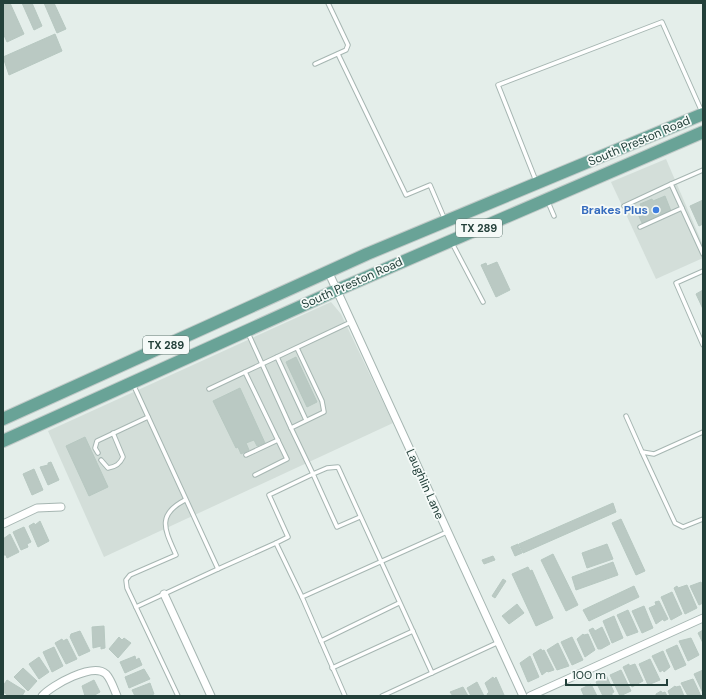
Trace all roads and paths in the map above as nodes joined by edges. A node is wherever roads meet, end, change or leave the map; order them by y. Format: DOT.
graph roads {
  1 [pos="328,3"];
  2 [pos="338,54"];
  3 [pos="315,64"];
  4 [pos="703,114"];
  5 [pos="703,132"];
  6 [pos="703,170"];
  7 [pos="537,184"];
  8 [pos="671,184"];
  9 [pos="547,199"];
  10 [pos="624,206"];
  11 [pos="682,208"];
  12 [pos="554,216"];
  13 [pos="446,221"];
  14 [pos="640,227"];
  15 [pos="451,240"];
  16 [pos="703,243"];
  17 [pos="699,245"];
  18 [pos="703,254"];
  19 [pos="328,271"];
  20 [pos="703,271"];
  21 [pos="337,290"];
  22 [pos="483,302"];
  23 [pos="352,322"];
  24 [pos="247,330"];
  25 [pos="703,345"];
  26 [pos="297,348"];
  27 [pos="277,357"];
  28 [pos="262,364"];
  29 [pos="245,372"];
  30 [pos="133,382"];
  31 [pos="209,388"];
  32 [pos="626,416"];
  33 [pos="148,417"];
  34 [pos="3,420"];
  35 [pos="306,420"];
  36 [pos="291,428"];
  37 [pos="703,432"];
  38 [pos="112,433"];
  39 [pos="278,440"];
  40 [pos="3,441"];
  41 [pos="642,452"];
  42 [pos="98,453"];
  43 [pos="246,455"];
  44 [pos="101,460"];
  45 [pos="313,474"];
  46 [pos="254,475"];
  47 [pos="185,500"];
  48 [pos="61,507"];
  49 [pos="360,517"];
  50 [pos="703,519"];
  51 [pos="3,524"];
  52 [pos="447,532"];
  53 [pos="276,543"];
  54 [pos="380,562"];
  55 [pos="218,569"];
  56 [pos="164,594"];
  57 [pos="302,597"];
  58 [pos="399,603"];
  59 [pos="136,607"];
  60 [pos="703,618"];
  61 [pos="412,631"];
  62 [pos="320,640"];
  63 [pos="499,642"];
  64 [pos="332,668"];
  65 [pos="432,673"];
  66 [pos="42,696"];
  67 [pos="117,696"];
  68 [pos="178,696"];
  69 [pos="211,696"];
  70 [pos="345,696"];
  71 [pos="382,696"];
  72 [pos="523,696"];
  73 [pos="530,696"];
  1 -- 2 [label="lane"];
  2 -- 3 [label="lane"];
  2 -- 13 [label="lane"];
  4 -- 7 [label="main road, South Preston Road / TX 289"];
  4 -- 7 [label="lane"];
  5 -- 9 [label="main road, South Preston Road / TX 289"];
  6 -- 8 [label="lane"];
  7 -- 13 [label="main road, South Preston Road / TX 289"];
  8 -- 10 [label="lane"];
  8 -- 11 [label="lane"];
  9 -- 12 [label="lane"];
  9 -- 15 [label="main road, South Preston Road / TX 289"];
  11 -- 14 [label="lane"];
  11 -- 17 [label="lane"];
  13 -- 19 [label="main road, South Preston Road / TX 289"];
  15 -- 21 [label="main road, South Preston Road / TX 289"];
  15 -- 22 [label="lane"];
  16 -- 17 [label="lane"];
  17 -- 18 [label="lane"];
  19 -- 21 [label="street, Laughlin Lane"];
  19 -- 34 [label="main road, South Preston Road / TX 289"];
  20 -- 25 [label="lane"];
  21 -- 23 [label="street, Laughlin Lane"];
  21 -- 24 [label="main road, South Preston Road / TX 289"];
  23 -- 26 [label="lane"];
  23 -- 52 [label="street, Laughlin Lane"];
  24 -- 28 [label="lane"];
  24 -- 30 [label="main road, South Preston Road / TX 289"];
  26 -- 27 [label="lane"];
  26 -- 35 [label="lane"];
  27 -- 28 [label="lane"];
  27 -- 35 [label="lane"];
  28 -- 29 [label="lane"];
  28 -- 36 [label="lane"];
  29 -- 31 [label="lane"];
  29 -- 39 [label="lane"];
  30 -- 33 [label="lane"];
  30 -- 40 [label="main road, South Preston Road / TX 289"];
  32 -- 41 [label="lane"];
  33 -- 38 [label="lane"];
  33 -- 47 [label="lane"];
  35 -- 36 [label="lane"];
  36 -- 45 [label="lane"];
  37 -- 41 [label="lane"];
  38 -- 42 [label="lane"];
  38 -- 44 [label="lane"];
  39 -- 43 [label="lane"];
  39 -- 46 [label="lane"];
  41 -- 50 [label="lane"];
  45 -- 49 [label="lane"];
  45 -- 49 [label="lane"];
  45 -- 53 [label="lane"];
  47 -- 55 [label="lane"];
  47 -- 59 [label="lane"];
  48 -- 51 [label="street"];
  49 -- 54 [label="lane"];
  52 -- 54 [label="lane"];
  52 -- 63 [label="street, Laughlin Lane"];
  53 -- 55 [label="lane"];
  53 -- 57 [label="lane"];
  54 -- 57 [label="lane"];
  54 -- 58 [label="lane"];
  55 -- 56 [label="lane"];
  56 -- 59 [label="lane"];
  56 -- 69 [label="street"];
  57 -- 62 [label="lane"];
  58 -- 61 [label="lane"];
  58 -- 62 [label="lane"];
  59 -- 68 [label="lane"];
  60 -- 73 [label="street"];
  61 -- 64 [label="lane"];
  61 -- 65 [label="lane"];
  62 -- 64 [label="lane"];
  63 -- 65 [label="lane"];
  63 -- 72 [label="street, Laughlin Lane"];
  64 -- 70 [label="lane"];
  65 -- 71 [label="lane"];
  66 -- 67 [label="street"];
}
